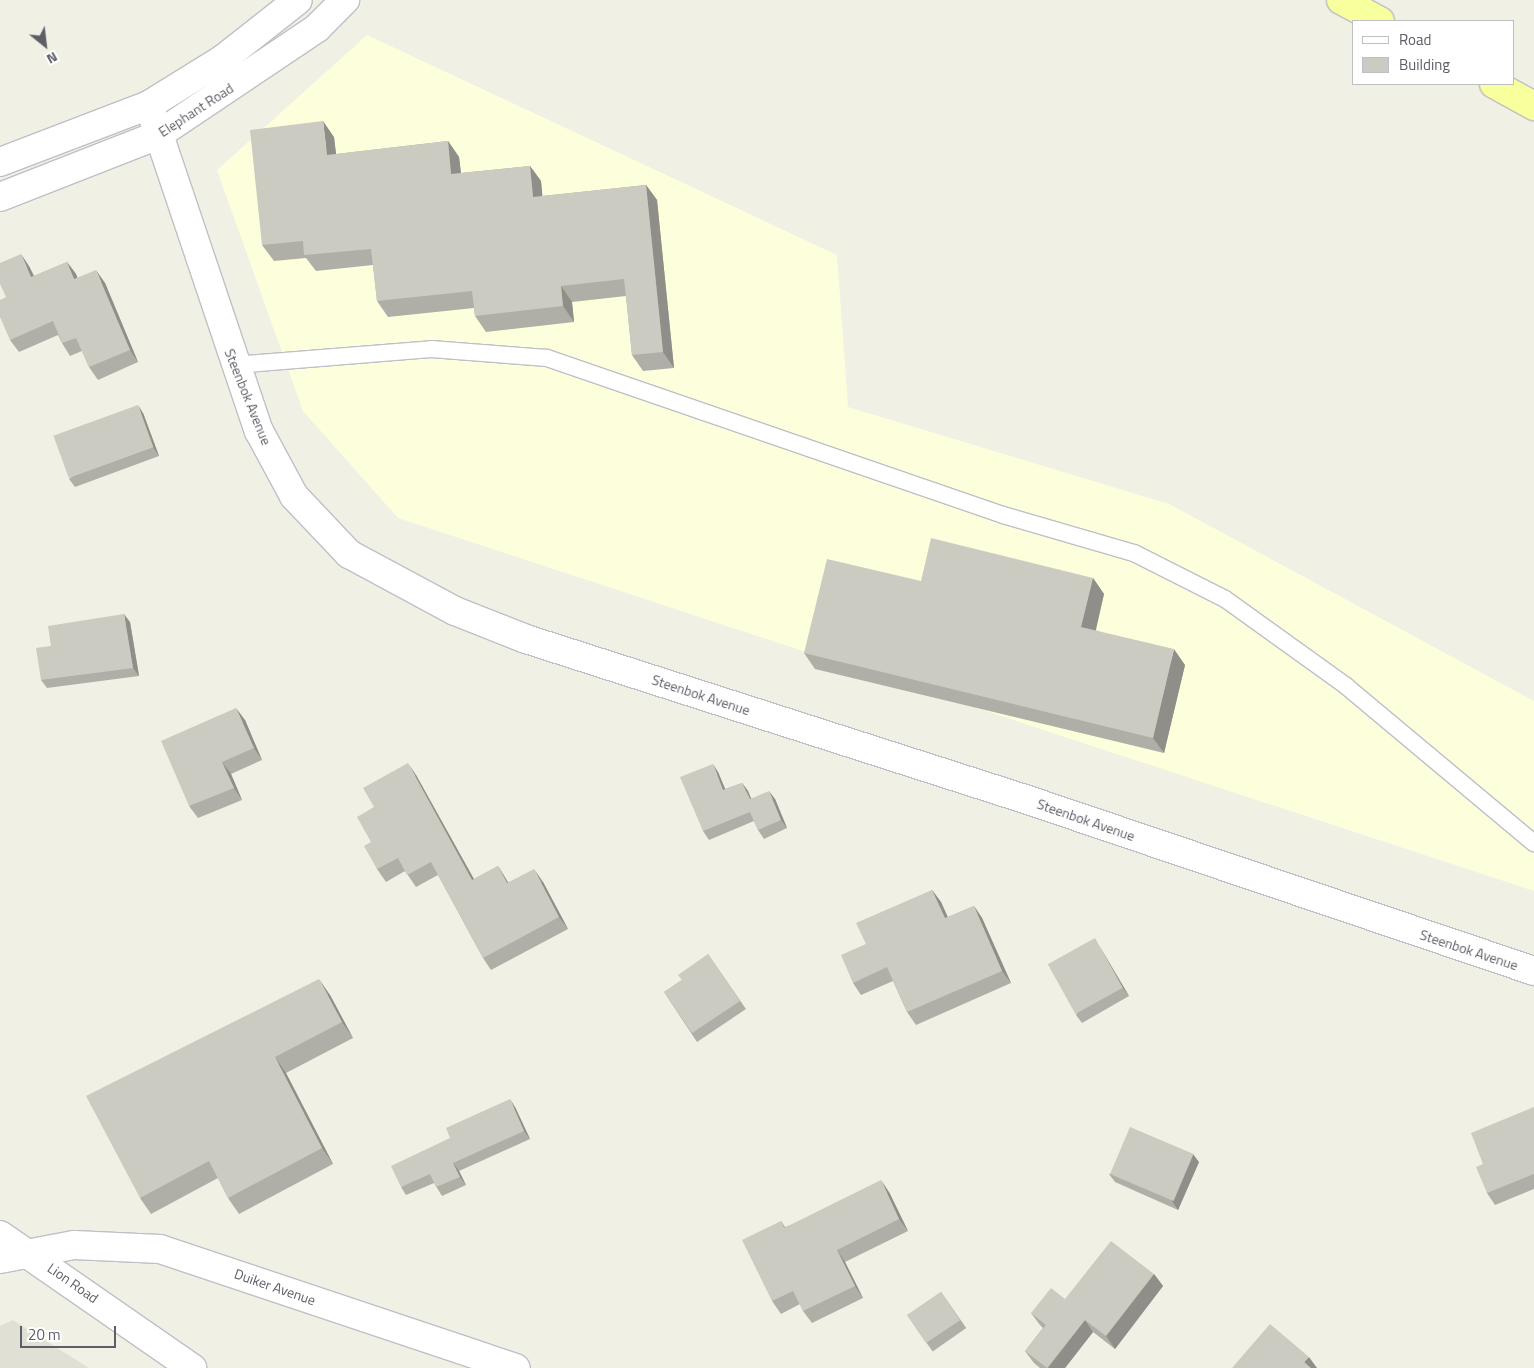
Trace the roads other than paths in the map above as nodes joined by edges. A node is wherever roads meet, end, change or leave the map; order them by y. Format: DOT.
graph roads {
  1 [pos="298,0"];
  2 [pos="345,0"];
  3 [pos="1341,0"];
  4 [pos="1378,20"];
  5 [pos="1496,85"];
  6 [pos="149,105"];
  7 [pos="1534,106"];
  8 [pos="158,135"];
  9 [pos="0,162"];
  10 [pos="0,197"];
  11 [pos="234,364"];
  12 [pos="1533,841"];
  13 [pos="1534,971"];
  14 [pos="0,1235"];
  15 [pos="27,1251"];
  16 [pos="0,1259"];
  17 [pos="192,1368"];
  18 [pos="516,1368"];
  1 -- 6 [label="street, Elephant Road"];
  2 -- 8 [label="street, Elephant Road"];
  3 -- 4 [label="highway"];
  5 -- 7 [label="highway"];
  6 -- 8 [label="street, Steenbok Avenue"];
  6 -- 9 [label="street, Elephant Road"];
  8 -- 10 [label="street, Elephant Road"];
  8 -- 11 [label="street, Steenbok Avenue"];
  11 -- 12 [label="lane"];
  11 -- 13 [label="street, Steenbok Avenue"];
  14 -- 15 [label="street, Lion Road"];
  15 -- 16 [label="street, Duiker Avenue"];
  15 -- 17 [label="street, Lion Road"];
  15 -- 18 [label="street, Duiker Avenue"];
}
